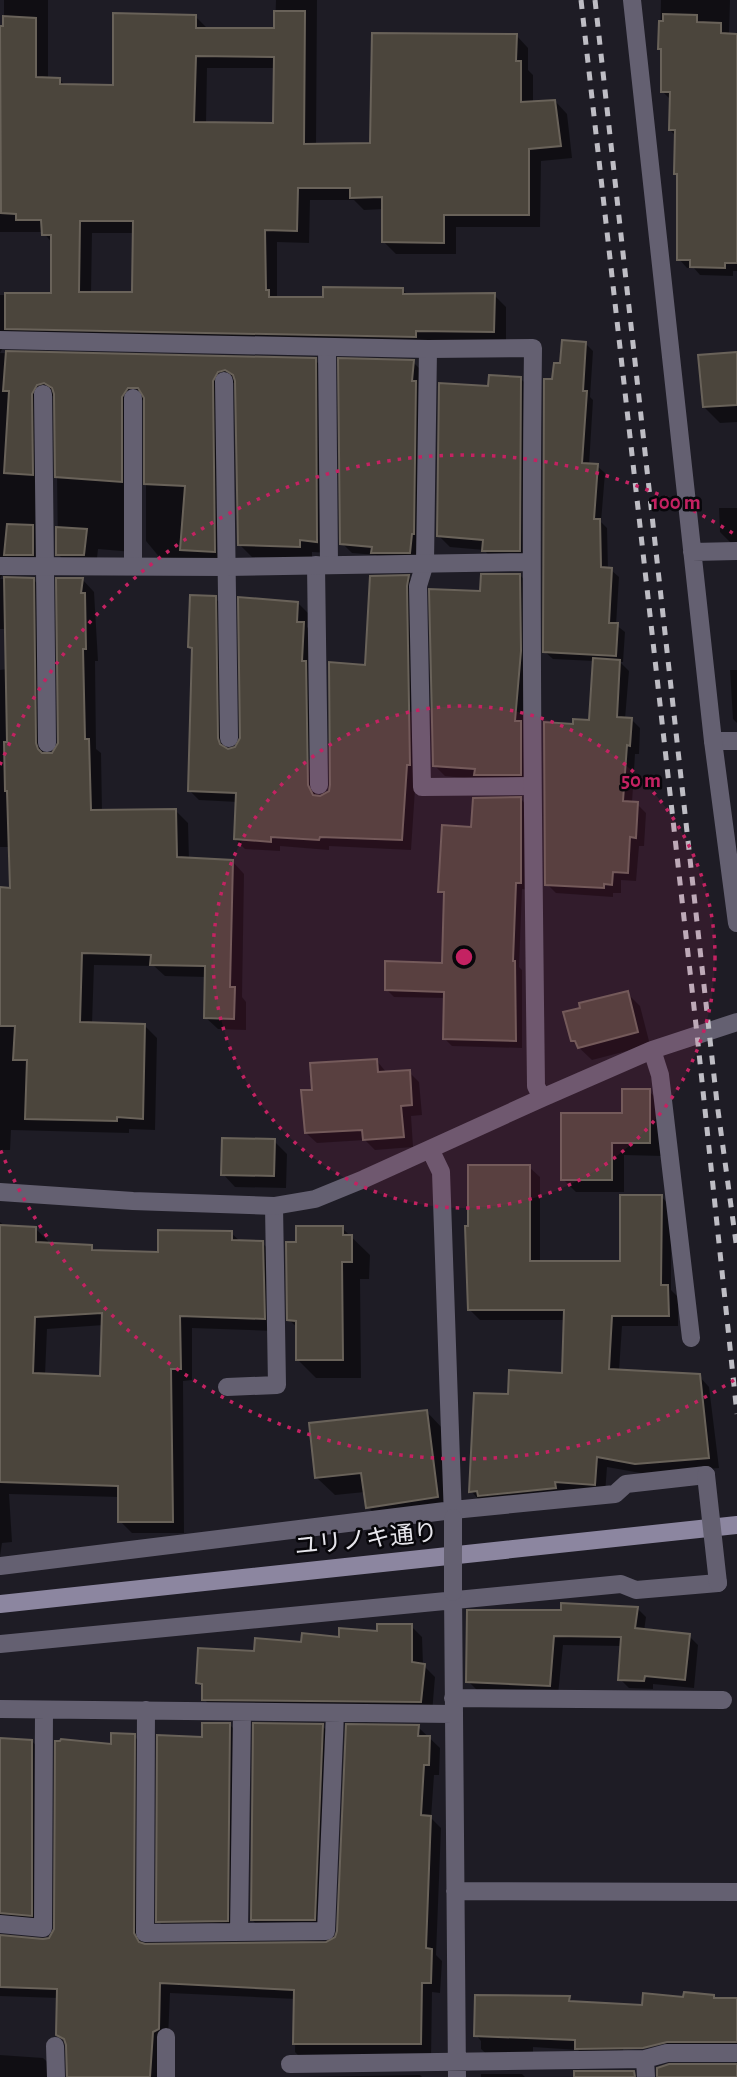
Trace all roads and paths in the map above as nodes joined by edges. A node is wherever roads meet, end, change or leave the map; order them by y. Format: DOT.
graph roads {
  1 [pos="632,0"];
  2 [pos="0,340"];
  3 [pos="327,347"];
  4 [pos="428,349"];
  5 [pos="224,381"];
  6 [pos="43,394"];
  7 [pos="133,398"];
  8 [pos="737,551"];
  9 [pos="692,552"];
  10 [pos="530,562"];
  11 [pos="425,563"];
  12 [pos="133,565"];
  13 [pos="323,565"];
  14 [pos="0,566"];
  15 [pos="45,566"];
  16 [pos="226,567"];
  17 [pos="229,738"];
  18 [pos="713,741"];
  19 [pos="737,741"];
  20 [pos="47,743"];
  21 [pos="319,785"];
  22 [pos="532,786"];
  23 [pos="737,923"];
  24 [pos="737,1022"];
  25 [pos="652,1050"];
  26 [pos="542,1098"];
  27 [pos="430,1149"];
  28 [pos="0,1192"];
  29 [pos="274,1206"];
  30 [pos="691,1338"];
  31 [pos="227,1387"];
  32 [pos="453,1514"];
  33 [pos="737,1525"];
  34 [pos="0,1566"];
  35 [pos="453,1596"];
  36 [pos="0,1604"];
  37 [pos="0,1644"];
  38 [pos="723,1700"];
  39 [pos="453,1706"];
  40 [pos="0,1709"];
  41 [pos="44,1710"];
  42 [pos="146,1710"];
  43 [pos="242,1712"];
  44 [pos="335,1713"];
  45 [pos="455,1891"];
  46 [pos="737,1892"];
  47 [pos="0,1924"];
  48 [pos="239,1932"];
  49 [pos="166,2037"];
  50 [pos="55,2046"];
  51 [pos="737,2053"];
  52 [pos="645,2059"];
  53 [pos="290,2064"];
  54 [pos="457,2069"];
  55 [pos="348,2070"];
  56 [pos="56,2077"];
  57 [pos="166,2077"];
  58 [pos="646,2077"];
  1 -- 9 [label="street"];
  2 -- 3 [label="street"];
  3 -- 4 [label="street"];
  3 -- 13 [label="street"];
  4 -- 10 [label="street"];
  4 -- 11 [label="street"];
  5 -- 16 [label="street"];
  6 -- 15 [label="street"];
  7 -- 12 [label="street"];
  8 -- 9 [label="street"];
  9 -- 18 [label="street"];
  10 -- 11 [label="street"];
  10 -- 22 [label="street"];
  11 -- 13 [label="street"];
  11 -- 22 [label="street"];
  12 -- 15 [label="street"];
  12 -- 16 [label="street"];
  13 -- 16 [label="street"];
  13 -- 21 [label="street"];
  14 -- 15 [label="street"];
  15 -- 20 [label="street"];
  16 -- 17 [label="street"];
  18 -- 19 [label="street"];
  18 -- 23 [label="street"];
  22 -- 26 [label="street"];
  24 -- 25 [label="street"];
  25 -- 26 [label="street"];
  25 -- 30 [label="street"];
  26 -- 27 [label="street"];
  27 -- 29 [label="street"];
  27 -- 32 [label="street"];
  28 -- 29 [label="street"];
  29 -- 31 [label="street"];
  32 -- 34 [label="street"];
  32 -- 35 [label="street, bridge"];
  32 -- 35 [label="street, bridge"];
  33 -- 36 [label="street, ユリノキ通り"];
  35 -- 37 [label="street"];
  35 -- 39 [label="street"];
  38 -- 39 [label="street"];
  39 -- 44 [label="street"];
  39 -- 45 [label="street"];
  40 -- 41 [label="street"];
  41 -- 42 [label="street"];
  41 -- 47 [label="street"];
  42 -- 43 [label="street"];
  42 -- 48 [label="street"];
  43 -- 44 [label="street"];
  43 -- 48 [label="street"];
  44 -- 48 [label="street"];
  45 -- 46 [label="street"];
  45 -- 54 [label="street"];
  49 -- 57 [label="street"];
  50 -- 56 [label="street"];
  51 -- 52 [label="street"];
  52 -- 54 [label="street"];
  52 -- 58 [label="street"];
  53 -- 55 [label="street"];
  54 -- 55 [label="street"];
}
